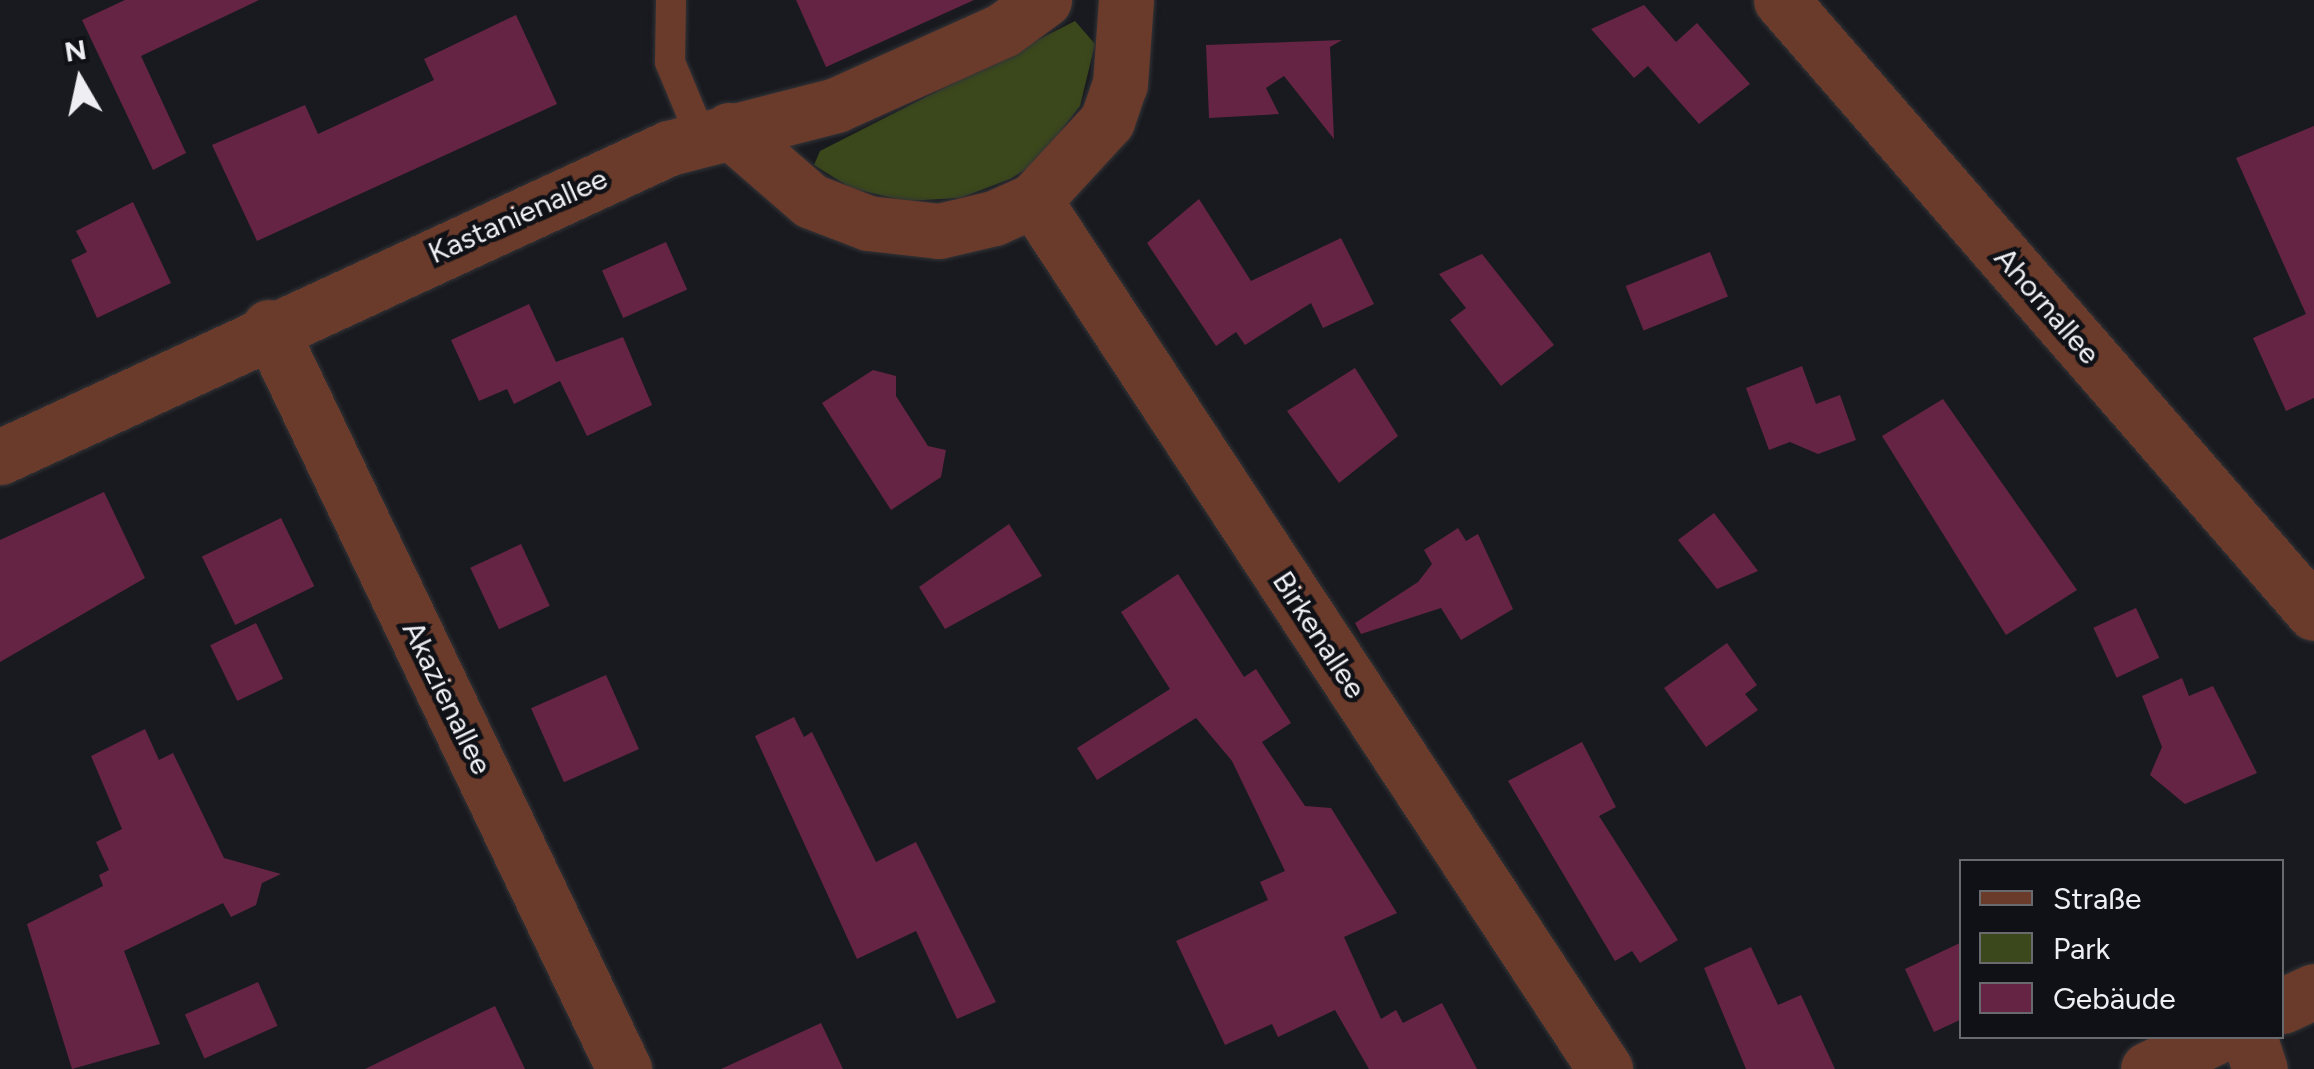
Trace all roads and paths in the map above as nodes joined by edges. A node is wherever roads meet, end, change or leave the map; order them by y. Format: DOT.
graph roads {
  1 [pos="671,0"];
  2 [pos="1044,0"];
  3 [pos="1126,0"];
  4 [pos="1780,0"];
  5 [pos="715,134"];
  6 [pos="1034,200"];
  7 [pos="269,327"];
  8 [pos="0,456"];
  9 [pos="2314,612"];
  10 [pos="2314,991"];
  11 [pos="2284,1005"];
  12 [pos="2211,1039"];
  13 [pos="2250,1039"];
  14 [pos="624,1069"];
  15 [pos="1605,1069"];
  16 [pos="2148,1069"];
  17 [pos="2260,1069"];
  1 -- 5 [label="lane"];
  2 -- 5 [label="street, Kastanienallee"];
  3 -- 6 [label="street"];
  4 -- 9 [label="street, Ahornallee"];
  5 -- 6 [label="street"];
  5 -- 7 [label="street, Kastanienallee"];
  6 -- 15 [label="street, Birkenallee"];
  7 -- 8 [label="street, Kastanienallee"];
  7 -- 14 [label="street, Akazienallee"];
  10 -- 11 [label="street"];
  12 -- 16 [label="street"];
  13 -- 17 [label="street"];
}
